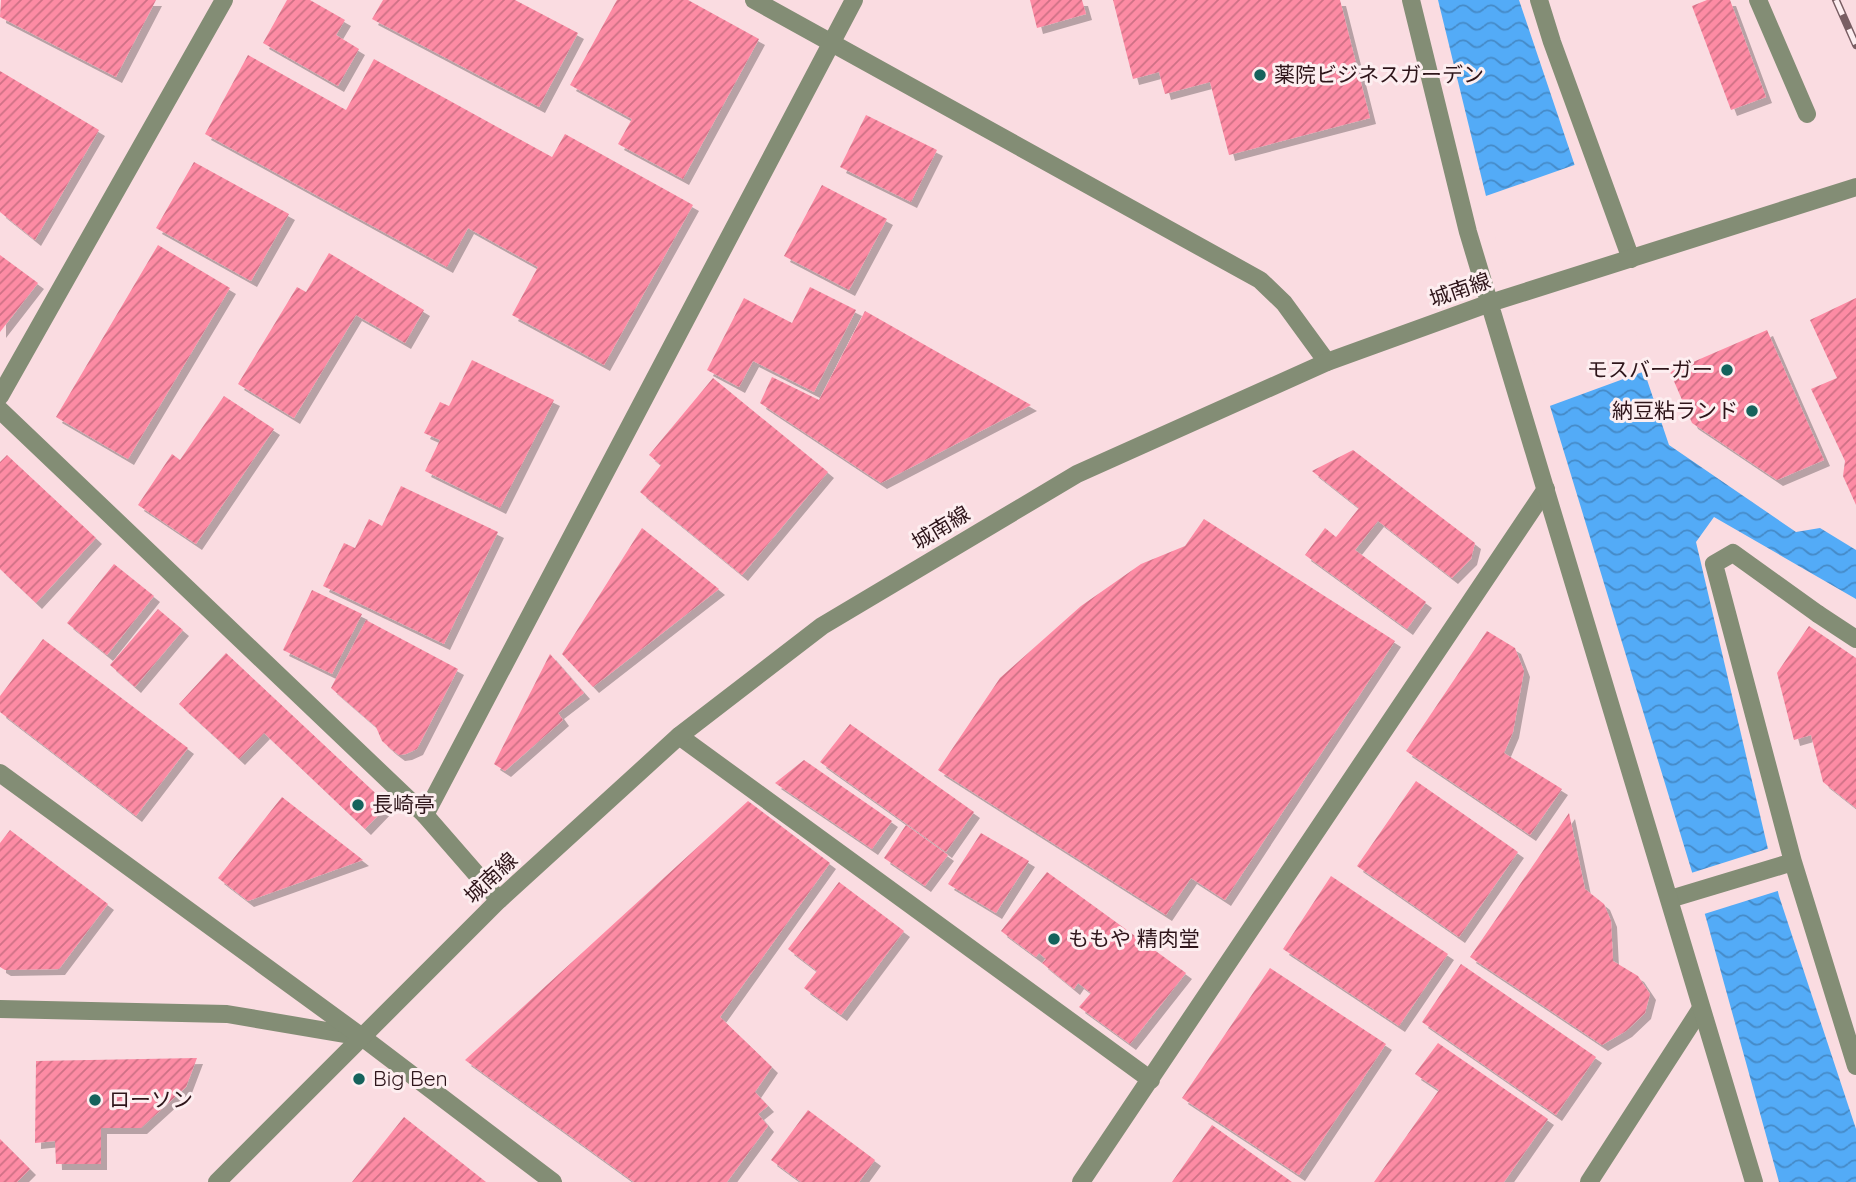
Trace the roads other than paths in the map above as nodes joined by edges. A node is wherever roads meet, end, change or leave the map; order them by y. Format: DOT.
graph roads {
  1 [pos="225,0"];
  2 [pos="754,0"];
  3 [pos="854,0"];
  4 [pos="1411,0"];
  5 [pos="1539,0"];
  6 [pos="1758,0"];
  7 [pos="832,43"];
  8 [pos="1807,114"];
  9 [pos="1856,187"];
  10 [pos="1623,261"];
  11 [pos="1490,303"];
  12 [pos="1327,362"];
  13 [pos="0,396"];
  14 [pos="0,410"];
  15 [pos="1546,489"];
  16 [pos="1856,639"];
  17 [pos="679,736"];
  18 [pos="0,773"];
  19 [pos="425,815"];
  20 [pos="1787,863"];
  21 [pos="1670,899"];
  22 [pos="499,900"];
  23 [pos="0,1009"];
  24 [pos="1700,1010"];
  25 [pos="362,1037"];
  26 [pos="1856,1066"];
  27 [pos="1152,1080"];
  28 [pos="217,1182"];
  29 [pos="553,1182"];
  30 [pos="1081,1182"];
  31 [pos="1589,1182"];
  32 [pos="1754,1182"];
  1 -- 13 [label="street"];
  2 -- 7 [label="street"];
  3 -- 7 [label="street"];
  4 -- 11 [label="street"];
  5 -- 10 [label="street"];
  6 -- 8 [label="street"];
  7 -- 12 [label="street"];
  7 -- 19 [label="street"];
  9 -- 10 [label="street, 城南線"];
  10 -- 11 [label="street, 城南線"];
  11 -- 12 [label="street, 城南線"];
  11 -- 15 [label="street"];
  12 -- 17 [label="street, 城南線"];
  14 -- 19 [label="street"];
  15 -- 21 [label="street"];
  15 -- 27 [label="street"];
  16 -- 20 [label="street"];
  17 -- 22 [label="street, 城南線"];
  17 -- 27 [label="street"];
  18 -- 25 [label="street"];
  19 -- 22 [label="street"];
  20 -- 21 [label="street"];
  20 -- 26 [label="street"];
  21 -- 24 [label="street"];
  22 -- 25 [label="street, 城南線"];
  23 -- 25 [label="street"];
  24 -- 31 [label="street"];
  24 -- 32 [label="street"];
  25 -- 28 [label="street, 城南線"];
  25 -- 29 [label="street"];
  27 -- 30 [label="street"];
}
